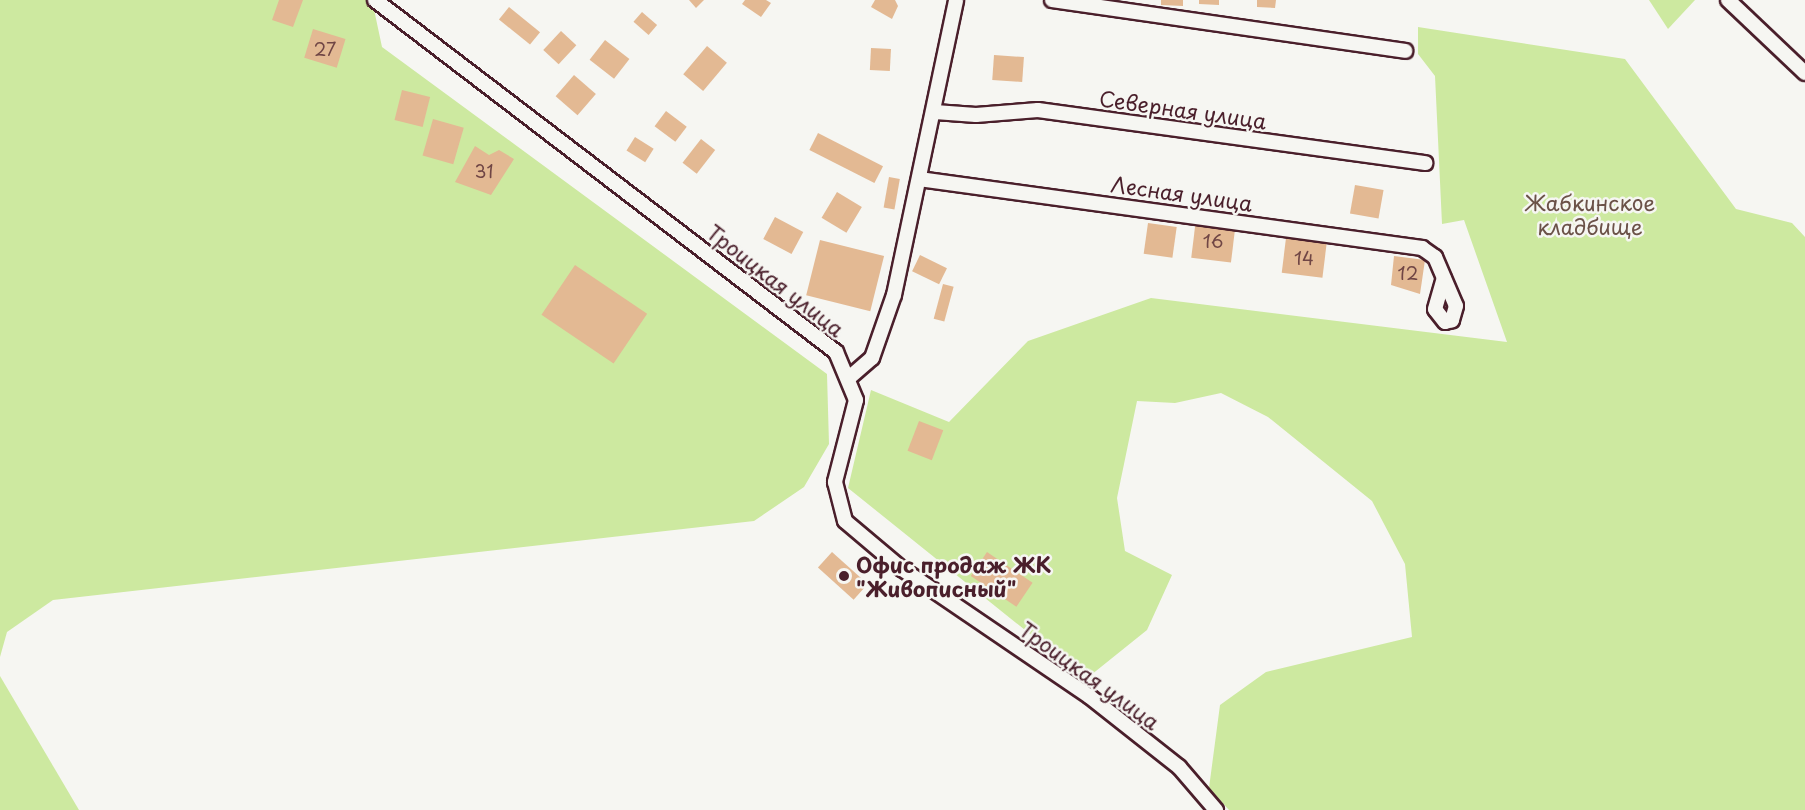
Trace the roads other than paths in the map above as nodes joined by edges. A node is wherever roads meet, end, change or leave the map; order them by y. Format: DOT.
graph roads {
  1 [pos="956,0"];
  2 [pos="1052,0"];
  3 [pos="1728,0"];
  4 [pos="380,2"];
  5 [pos="1405,51"];
  6 [pos="1805,73"];
  7 [pos="935,112"];
  8 [pos="1425,164"];
  9 [pos="919,179"];
  10 [pos="1444,278"];
  11 [pos="850,376"];
  12 [pos="1216,810"];
  1 -- 7 [label="street"];
  2 -- 5 [label="street"];
  3 -- 6 [label="street"];
  4 -- 11 [label="street, Троицкая улица"];
  7 -- 8 [label="street, Северная улица"];
  7 -- 9 [label="street"];
  9 -- 10 [label="street, Лесная улица"];
  9 -- 11 [label="street"];
  11 -- 12 [label="street, Троицкая улица"];
}
